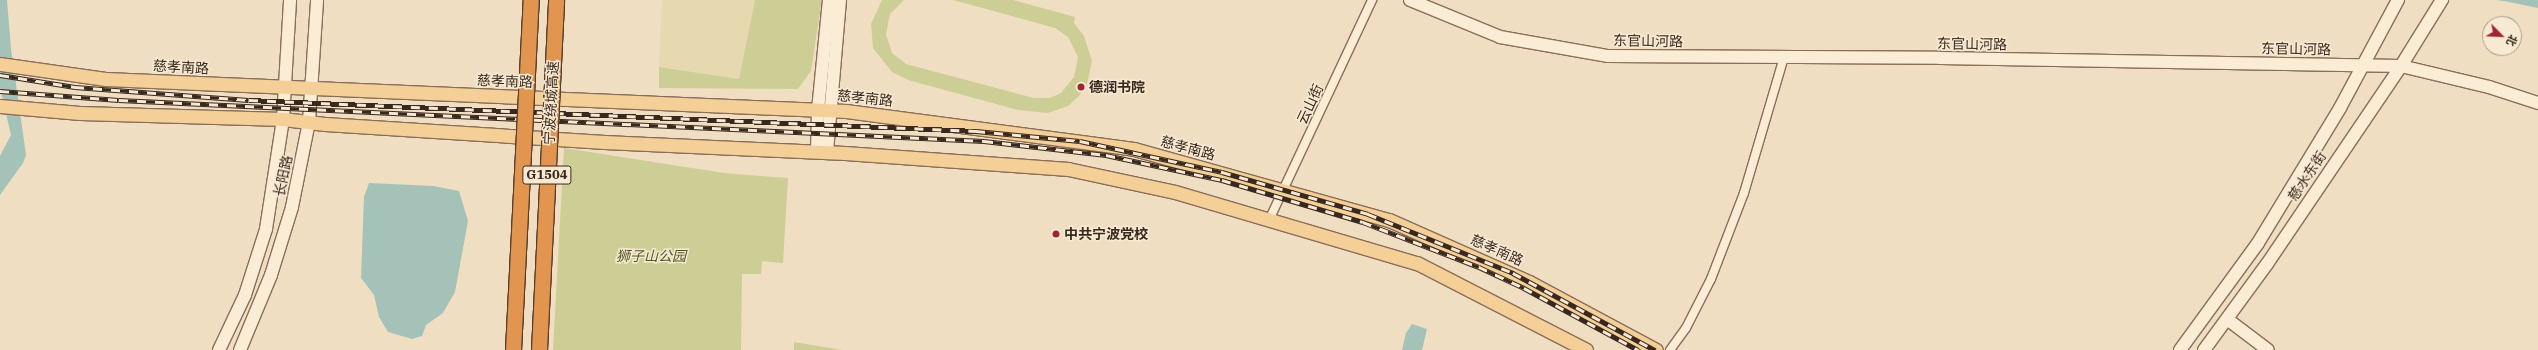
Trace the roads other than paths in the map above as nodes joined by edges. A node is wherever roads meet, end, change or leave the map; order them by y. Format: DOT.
graph roads {
  1 [pos="290,0"];
  2 [pos="317,0"];
  3 [pos="531,0"];
  4 [pos="556,0"];
  5 [pos="830,0"];
  6 [pos="840,0"];
  7 [pos="1372,0"];
  8 [pos="1410,0"];
  9 [pos="2398,0"];
  10 [pos="2442,0"];
  11 [pos="1784,57"];
  12 [pos="0,64"];
  13 [pos="2363,65"];
  14 [pos="2401,66"];
  15 [pos="283,87"];
  16 [pos="311,89"];
  17 [pos="2538,103"];
  18 [pos="0,106"];
  19 [pos="823,110"];
  20 [pos="283,119"];
  21 [pos="309,122"];
  22 [pos="822,152"];
  23 [pos="1284,190"];
  24 [pos="1270,218"];
  25 [pos="2227,319"];
  26 [pos="219,350"];
  27 [pos="240,350"];
  28 [pos="513,350"];
  29 [pos="539,350"];
  30 [pos="1586,350"];
  31 [pos="1656,350"];
  32 [pos="1670,350"];
  33 [pos="2180,350"];
  34 [pos="2204,350"];
  35 [pos="2268,350"];
  1 -- 15 [label="main road, 长阳路"];
  2 -- 16 [label="main road, 长阳路"];
  3 -- 28 [label="highway, 宁波绕城高速 / G1504, bridge"];
  4 -- 29 [label="highway, 宁波绕城高速 / G1504, bridge"];
  5 -- 19 [label="main road"];
  6 -- 19 [label="main road"];
  7 -- 23 [label="street, 云山街"];
  8 -- 11 [label="main road, 东官山河路"];
  9 -- 13 [label="main road, 慈水东街"];
  10 -- 14 [label="main road, 慈水东街"];
  11 -- 13 [label="main road, 东官山河路"];
  11 -- 32 [label="street"];
  12 -- 15 [label="main road, 慈孝南路"];
  13 -- 14 [label="main road, 东官山河路"];
  13 -- 33 [label="main road, 慈水东街"];
  14 -- 17 [label="main road, 东官山河路"];
  14 -- 25 [label="main road, 慈水东街"];
  15 -- 16 [label="main road, 慈孝南路"];
  15 -- 20 [label="main road, 长阳路"];
  16 -- 19 [label="main road, 慈孝南路"];
  16 -- 21 [label="main road, 长阳路"];
  18 -- 20 [label="main road"];
  19 -- 22 [label="main road"];
  19 -- 23 [label="main road, 慈孝南路"];
  20 -- 21 [label="main road"];
  20 -- 26 [label="main road, 长阳路"];
  21 -- 22 [label="main road"];
  21 -- 27 [label="main road, 长阳路"];
  22 -- 24 [label="main road"];
  23 -- 24 [label="street, 云山街"];
  23 -- 31 [label="main road, 慈孝南路"];
  24 -- 30 [label="main road"];
  25 -- 34 [label="main road, 慈水东街"];
  25 -- 35 [label="main road"];
}
